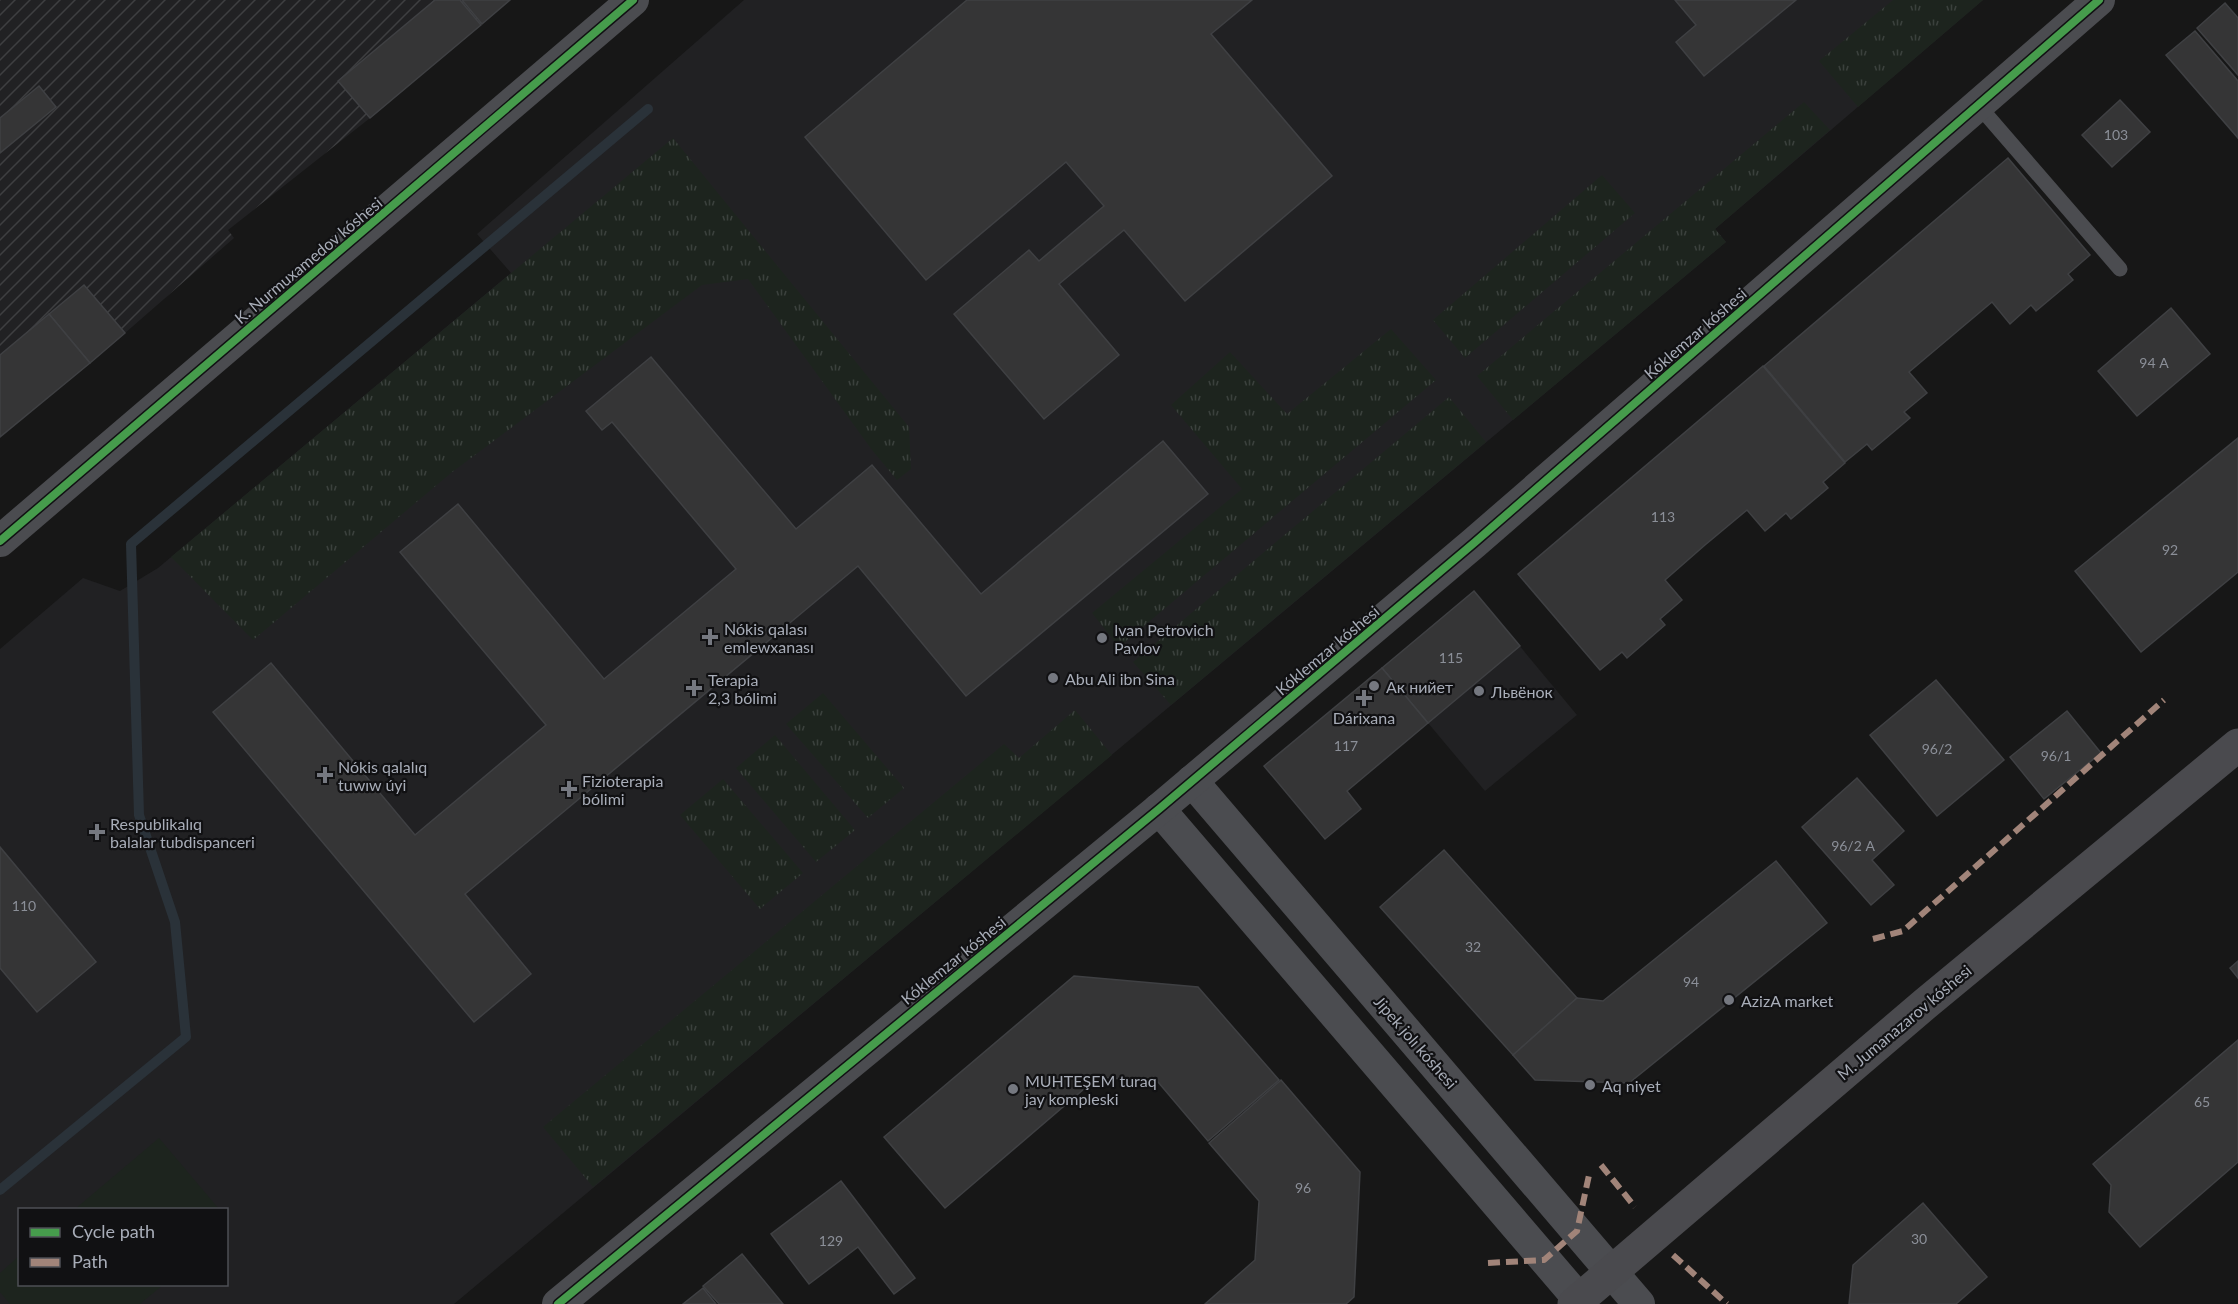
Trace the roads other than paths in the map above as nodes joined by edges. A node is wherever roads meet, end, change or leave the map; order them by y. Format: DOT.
graph roads {
  1 [pos="633,0"];
  2 [pos="2099,0"];
  3 [pos="1978,105"];
  4 [pos="2120,269"];
  5 [pos="0,541"];
  6 [pos="2238,745"];
  7 [pos="1192,781"];
  8 [pos="1159,808"];
  9 [pos="1611,1271"];
  10 [pos="1578,1303"];
  11 [pos="558,1304"];
  12 [pos="1639,1304"];
  1 -- 5 [label="street, K. Nurmuxamedov kóshesi"];
  2 -- 3 [label="street, Kóklemzar kóshesi"];
  3 -- 4 [label="lane"];
  3 -- 7 [label="street, Kóklemzar kóshesi"];
  6 -- 9 [label="main road, M. Jumanazarov kóshesi"];
  7 -- 8 [label="street, Kóklemzar kóshesi"];
  7 -- 9 [label="street, Jipek jolı kóshesi"];
  8 -- 10 [label="street"];
  8 -- 11 [label="street, Kóklemzar kóshesi"];
  9 -- 10 [label="main road, M. Jumanazarov kóshesi"];
  9 -- 12 [label="street, Jipek jolı kóshesi"];
}
